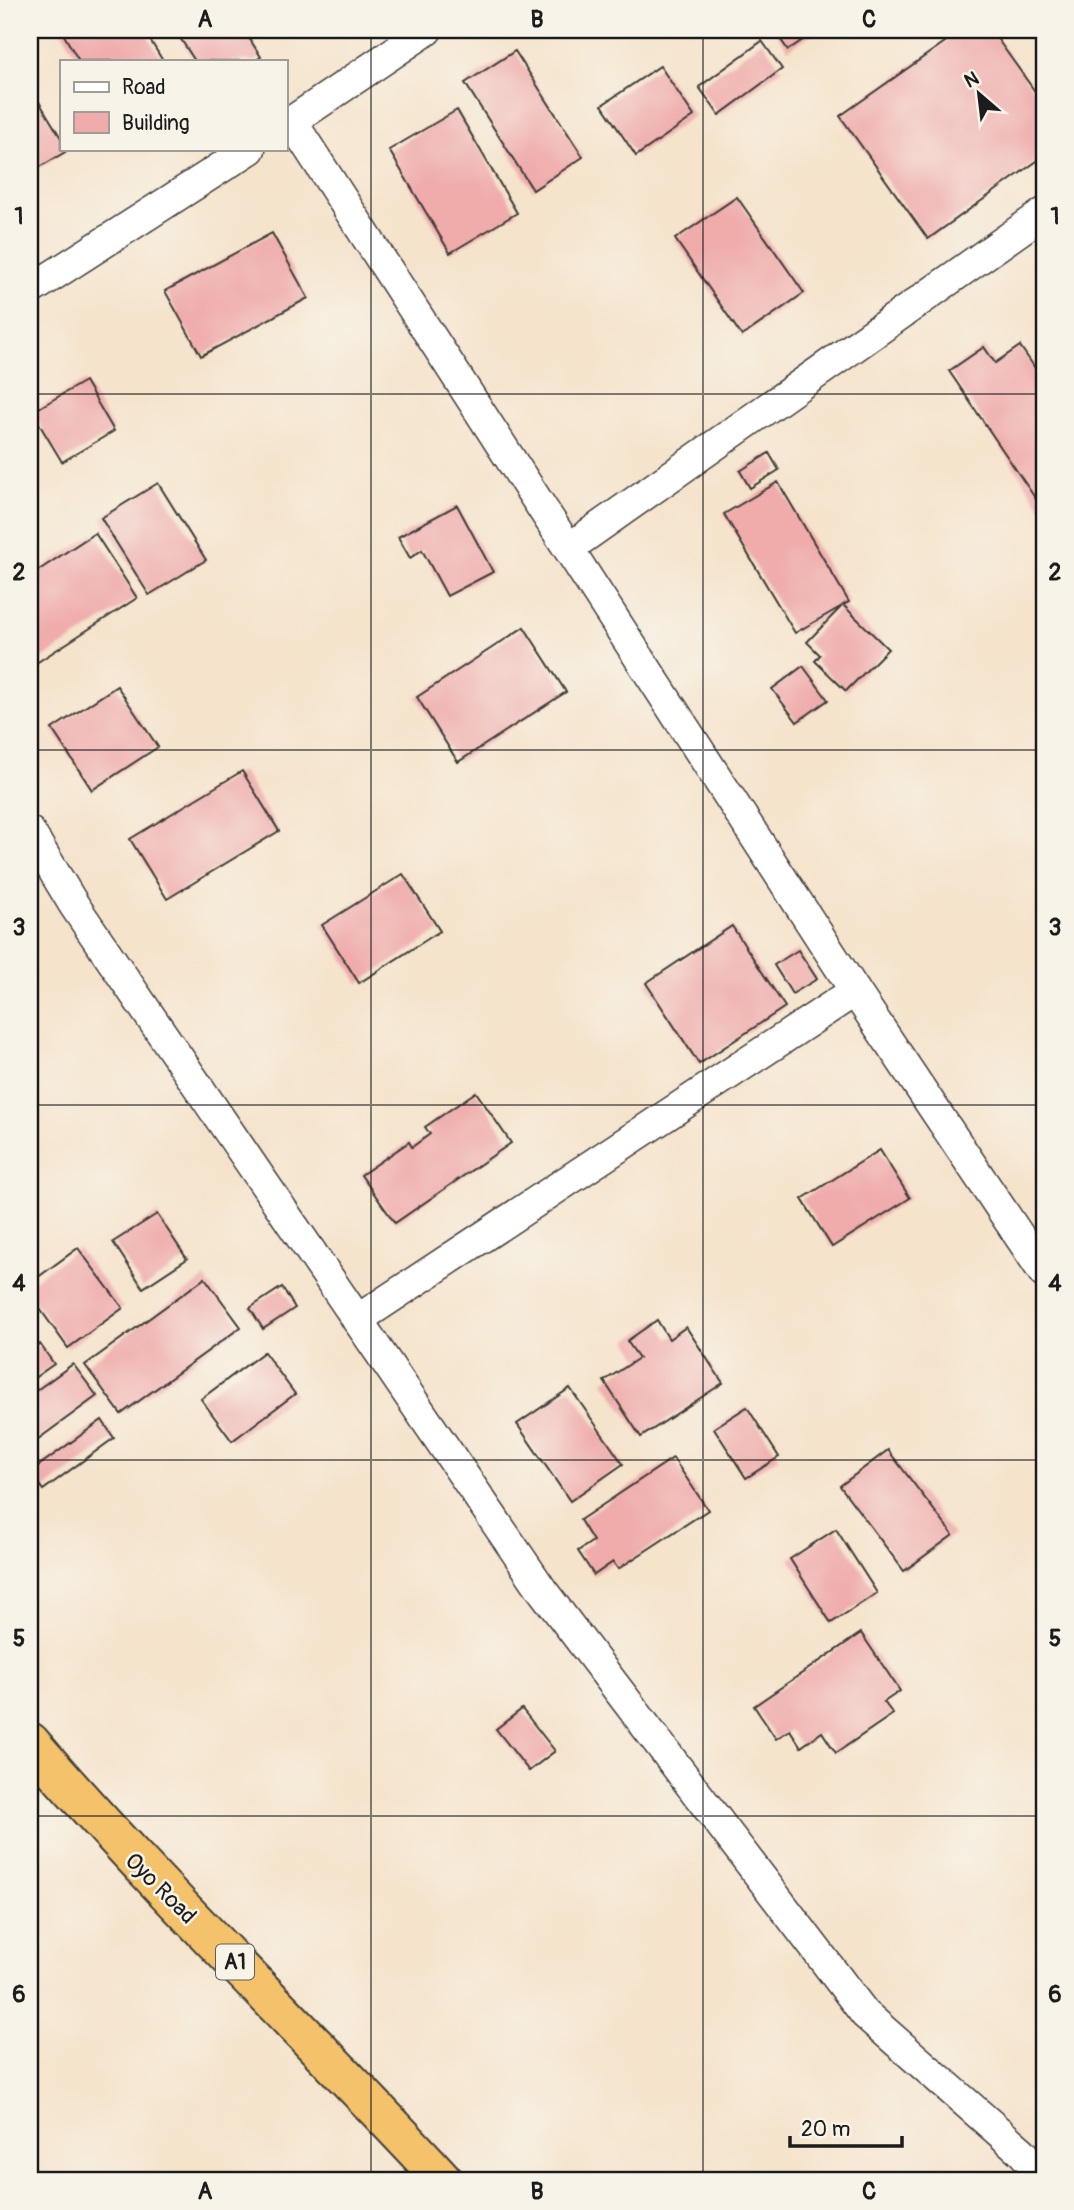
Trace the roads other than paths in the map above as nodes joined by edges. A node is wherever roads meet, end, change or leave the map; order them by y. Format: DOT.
graph roads {
  1 [pos="428,30"];
  2 [pos="289,124"];
  3 [pos="248,150"];
  4 [pos="1044,213"];
  5 [pos="30,290"];
  6 [pos="569,548"];
  7 [pos="30,832"];
  8 [pos="855,991"];
  9 [pos="1044,1273"];
  10 [pos="357,1320"];
  11 [pos="30,1742"];
  12 [pos="1033,2145"];
  13 [pos="1044,2177"];
  14 [pos="443,2180"];
  1 -- 2 [label="street"];
  2 -- 6 [label="street"];
  3 -- 5 [label="street"];
  4 -- 6 [label="street"];
  6 -- 8 [label="street"];
  7 -- 10 [label="street"];
  8 -- 9 [label="street"];
  8 -- 10 [label="street"];
  10 -- 12 [label="street"];
  11 -- 14 [label="highway, Oyo Road / A1"];
  12 -- 13 [label="street"];
}
